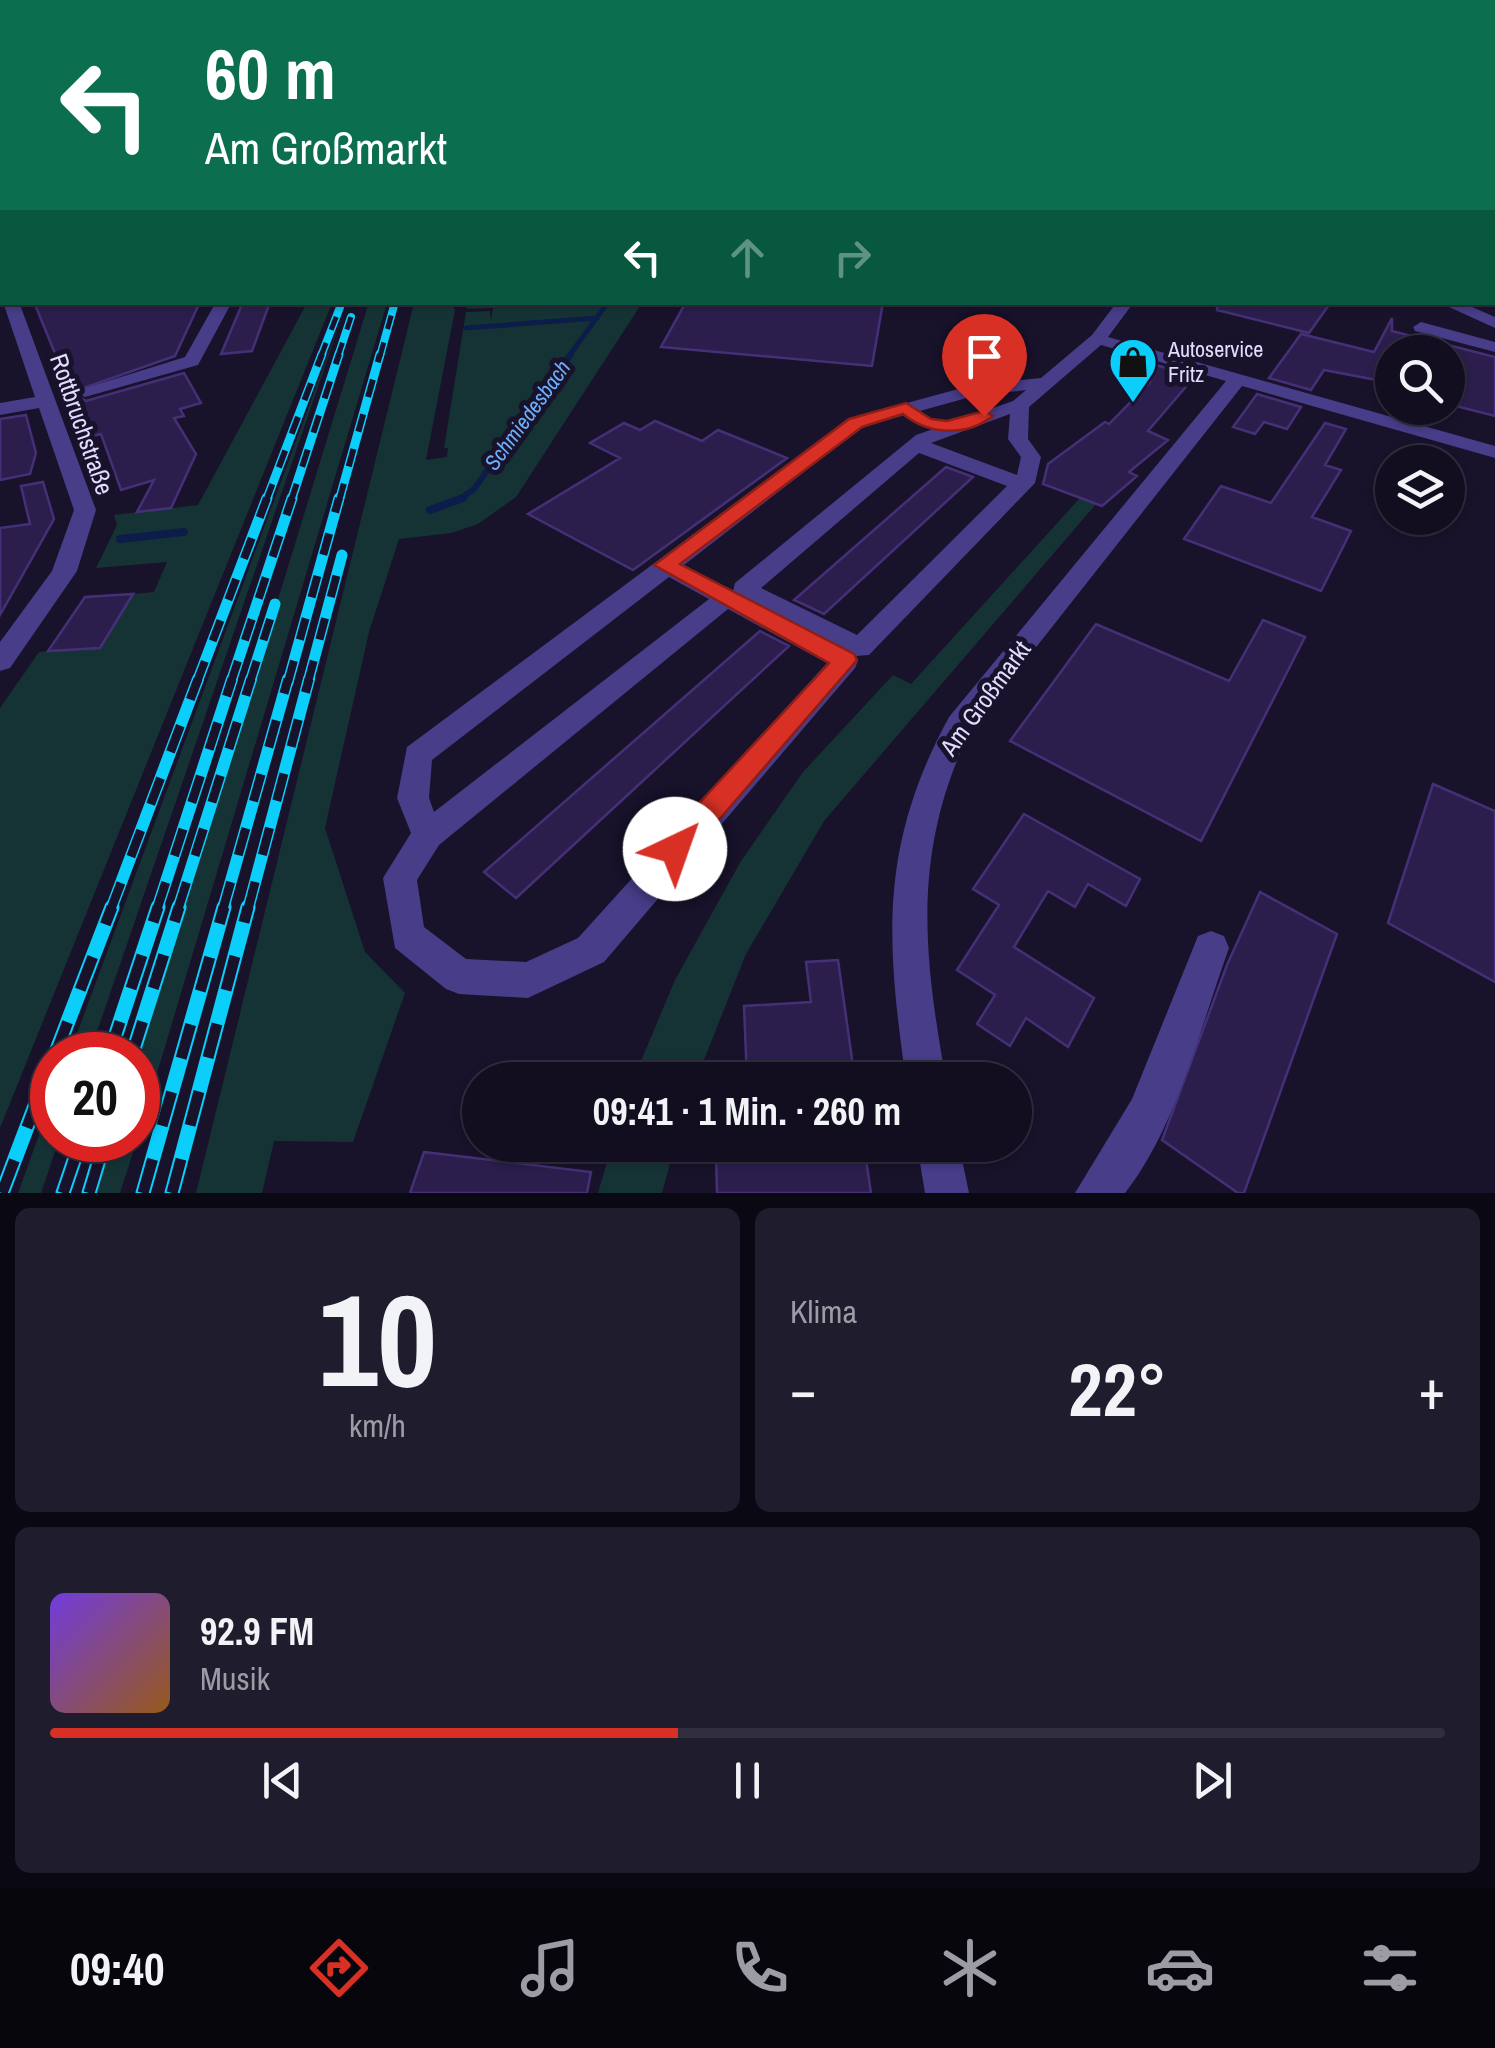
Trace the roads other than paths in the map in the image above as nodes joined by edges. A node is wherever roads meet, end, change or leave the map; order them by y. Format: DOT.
graph roads {
  1 [pos="12,305"];
  2 [pos="223,305"];
  3 [pos="1124,305"];
  4 [pos="1453,305"];
  5 [pos="1495,323"];
  6 [pos="1421,326"];
  7 [pos="1098,339"];
  8 [pos="1495,347"];
  9 [pos="1236,381"];
  10 [pos="1042,382"];
  11 [pos="84,391"];
  12 [pos="45,401"];
  13 [pos="1020,405"];
  14 [pos="906,408"];
  15 [pos="0,409"];
  16 [pos="948,427"];
  17 [pos="1018,438"];
  18 [pos="920,442"];
  19 [pos="1495,452"];
  20 [pos="1025,481"];
  21 [pos="665,565"];
  22 [pos="726,598"];
  23 [pos="4,649"];
  24 [pos="428,835"];
  25 [pos="1210,948"];
  26 [pos="923,1062"];
  27 [pos="941,1162"];
  28 [pos="947,1193"];
  29 [pos="1097,1193"];
  1 -- 12 [label="street, Rottbruchstraße"];
  2 -- 11 [label="street"];
  3 -- 7 [label="street"];
  4 -- 5 [label="street"];
  6 -- 8 [label="street"];
  7 -- 9 [label="street"];
  7 -- 10 [label="street"];
  9 -- 19 [label="street"];
  9 -- 26 [label="street, Am Großmarkt"];
  10 -- 13 [label="street"];
  10 -- 14 [label="street"];
  12 -- 15 [label="street"];
  12 -- 23 [label="street, Rottbruchstraße"];
  13 -- 16 [label="street"];
  13 -- 17 [label="street"];
  14 -- 16 [label="street"];
  14 -- 21 [label="street"];
  16 -- 17 [label="street"];
  16 -- 18 [label="street"];
  17 -- 20 [label="street"];
  18 -- 20 [label="street"];
  18 -- 20 [label="street"];
  21 -- 22 [label="street"];
  21 -- 24 [label="street"];
  22 -- 24 [label="street"];
  22 -- 24 [label="street"];
  25 -- 29 [label="street"];
  27 -- 28 [label="street"];
}
